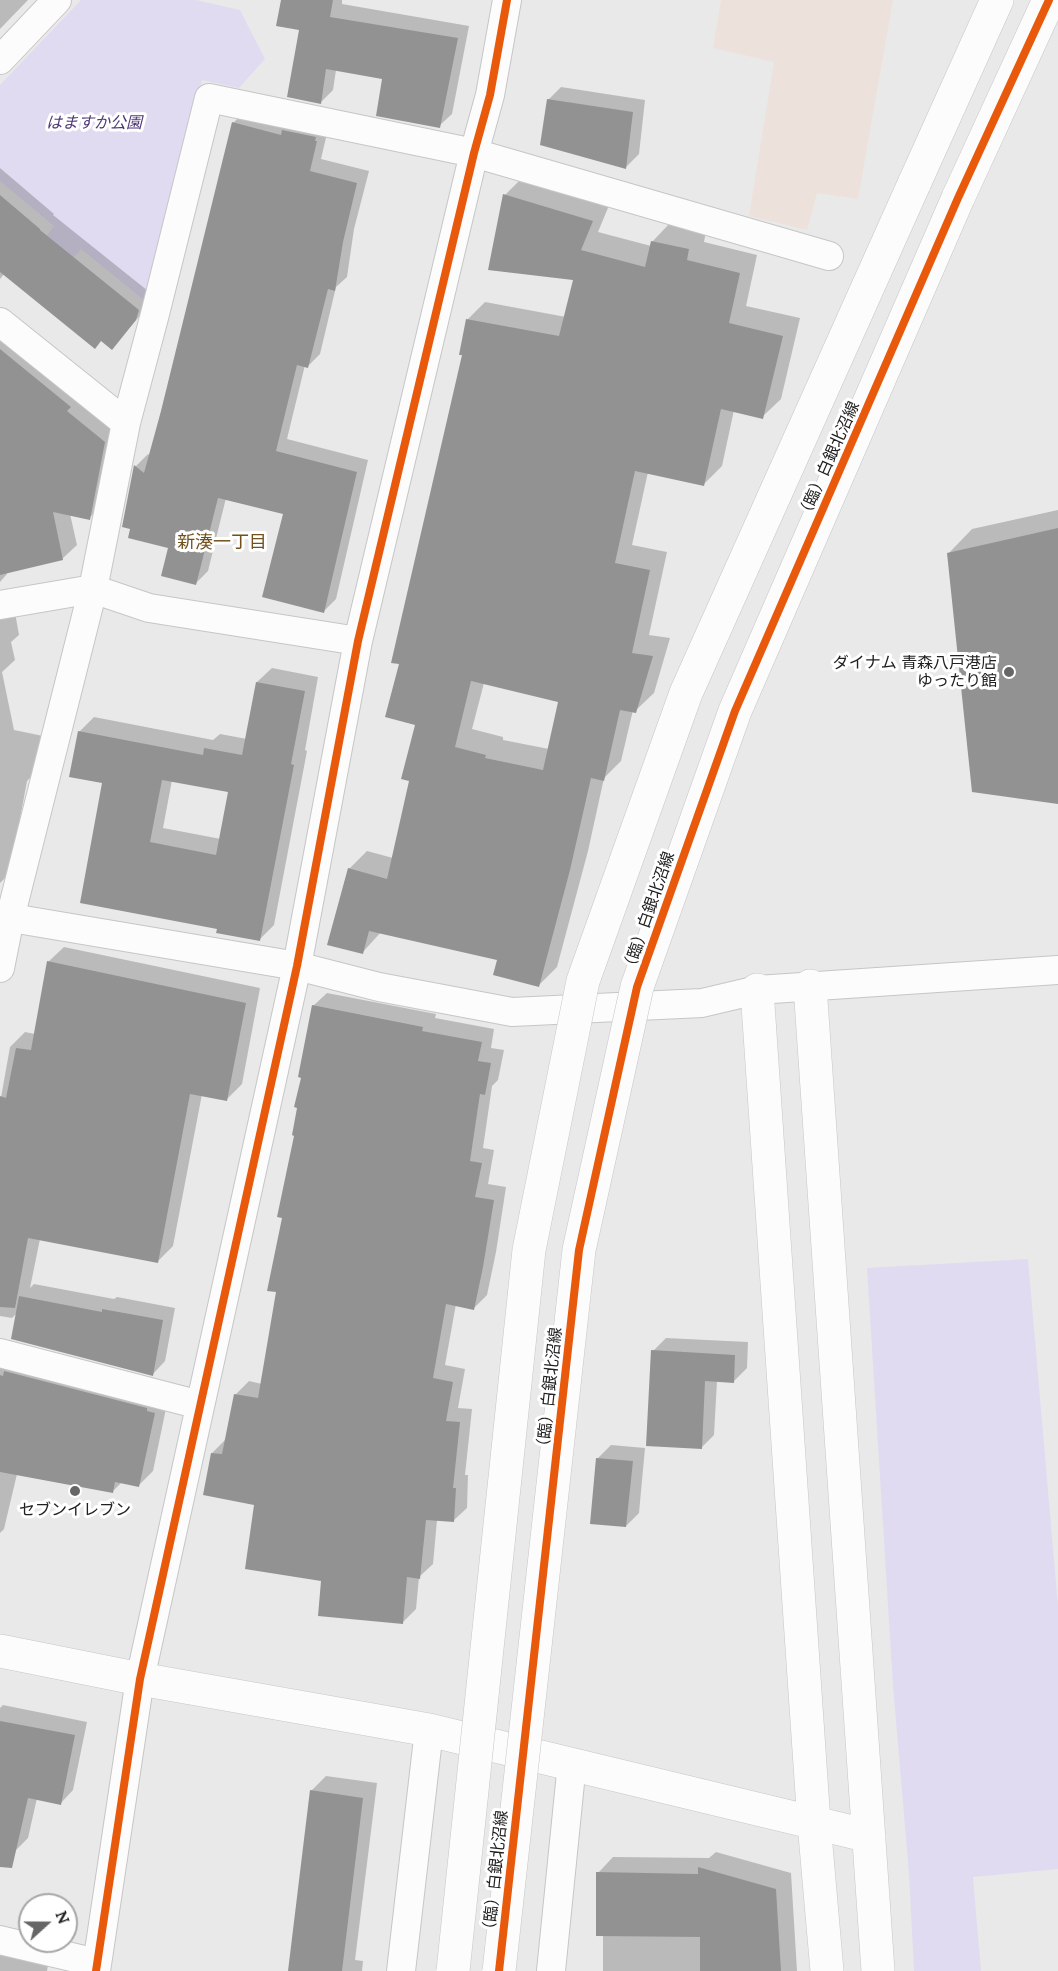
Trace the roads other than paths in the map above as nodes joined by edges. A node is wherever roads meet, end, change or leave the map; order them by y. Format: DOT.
graph roads {
  1 [pos="57,0"];
  2 [pos="507,0"];
  3 [pos="997,0"];
  4 [pos="1048,0"];
  5 [pos="0,60"];
  6 [pos="474,153"];
  7 [pos="829,256"];
  8 [pos="0,322"];
  9 [pos="126,423"];
  10 [pos="93,589"];
  11 [pos="0,605"];
  12 [pos="358,641"];
  13 [pos="5,917"];
  14 [pos="297,966"];
  15 [pos="0,968"];
  16 [pos="1058,970"];
  17 [pos="810,986"];
  18 [pos="757,990"];
  19 [pos="0,1353"];
  20 [pos="200,1405"];
  21 [pos="0,1651"];
  22 [pos="140,1679"];
  23 [pos="429,1730"];
  24 [pos="572,1763"];
  25 [pos="814,1823"];
  26 [pos="869,1836"];
  27 [pos="0,1940"];
  28 [pos="97,1967"];
  29 [pos="401,1971"];
  30 [pos="453,1971"];
  31 [pos="499,1971"];
  32 [pos="550,1971"];
  33 [pos="827,1971"];
  34 [pos="879,1971"];
  1 -- 5 [label="street"];
  2 -- 6 [label="street"];
  3 -- 30 [label="street, （臨）白銀北沼線, bridge"];
  4 -- 31 [label="street, （臨）白銀北沼線, bridge"];
  6 -- 7 [label="street"];
  6 -- 9 [label="street"];
  6 -- 12 [label="street"];
  8 -- 9 [label="street"];
  9 -- 10 [label="street"];
  10 -- 11 [label="street"];
  10 -- 12 [label="street"];
  10 -- 13 [label="street"];
  12 -- 14 [label="street"];
  13 -- 14 [label="street"];
  13 -- 15 [label="street"];
  14 -- 18 [label="street"];
  14 -- 20 [label="street"];
  16 -- 17 [label="street"];
  17 -- 18 [label="street"];
  17 -- 26 [label="street"];
  18 -- 25 [label="street"];
  19 -- 20 [label="street"];
  20 -- 22 [label="street"];
  21 -- 22 [label="street"];
  22 -- 23 [label="street"];
  22 -- 28 [label="street"];
  23 -- 24 [label="street"];
  23 -- 29 [label="street"];
  24 -- 25 [label="street"];
  24 -- 32 [label="street"];
  25 -- 26 [label="street"];
  25 -- 33 [label="street"];
  26 -- 34 [label="street"];
  27 -- 28 [label="street"];
}
